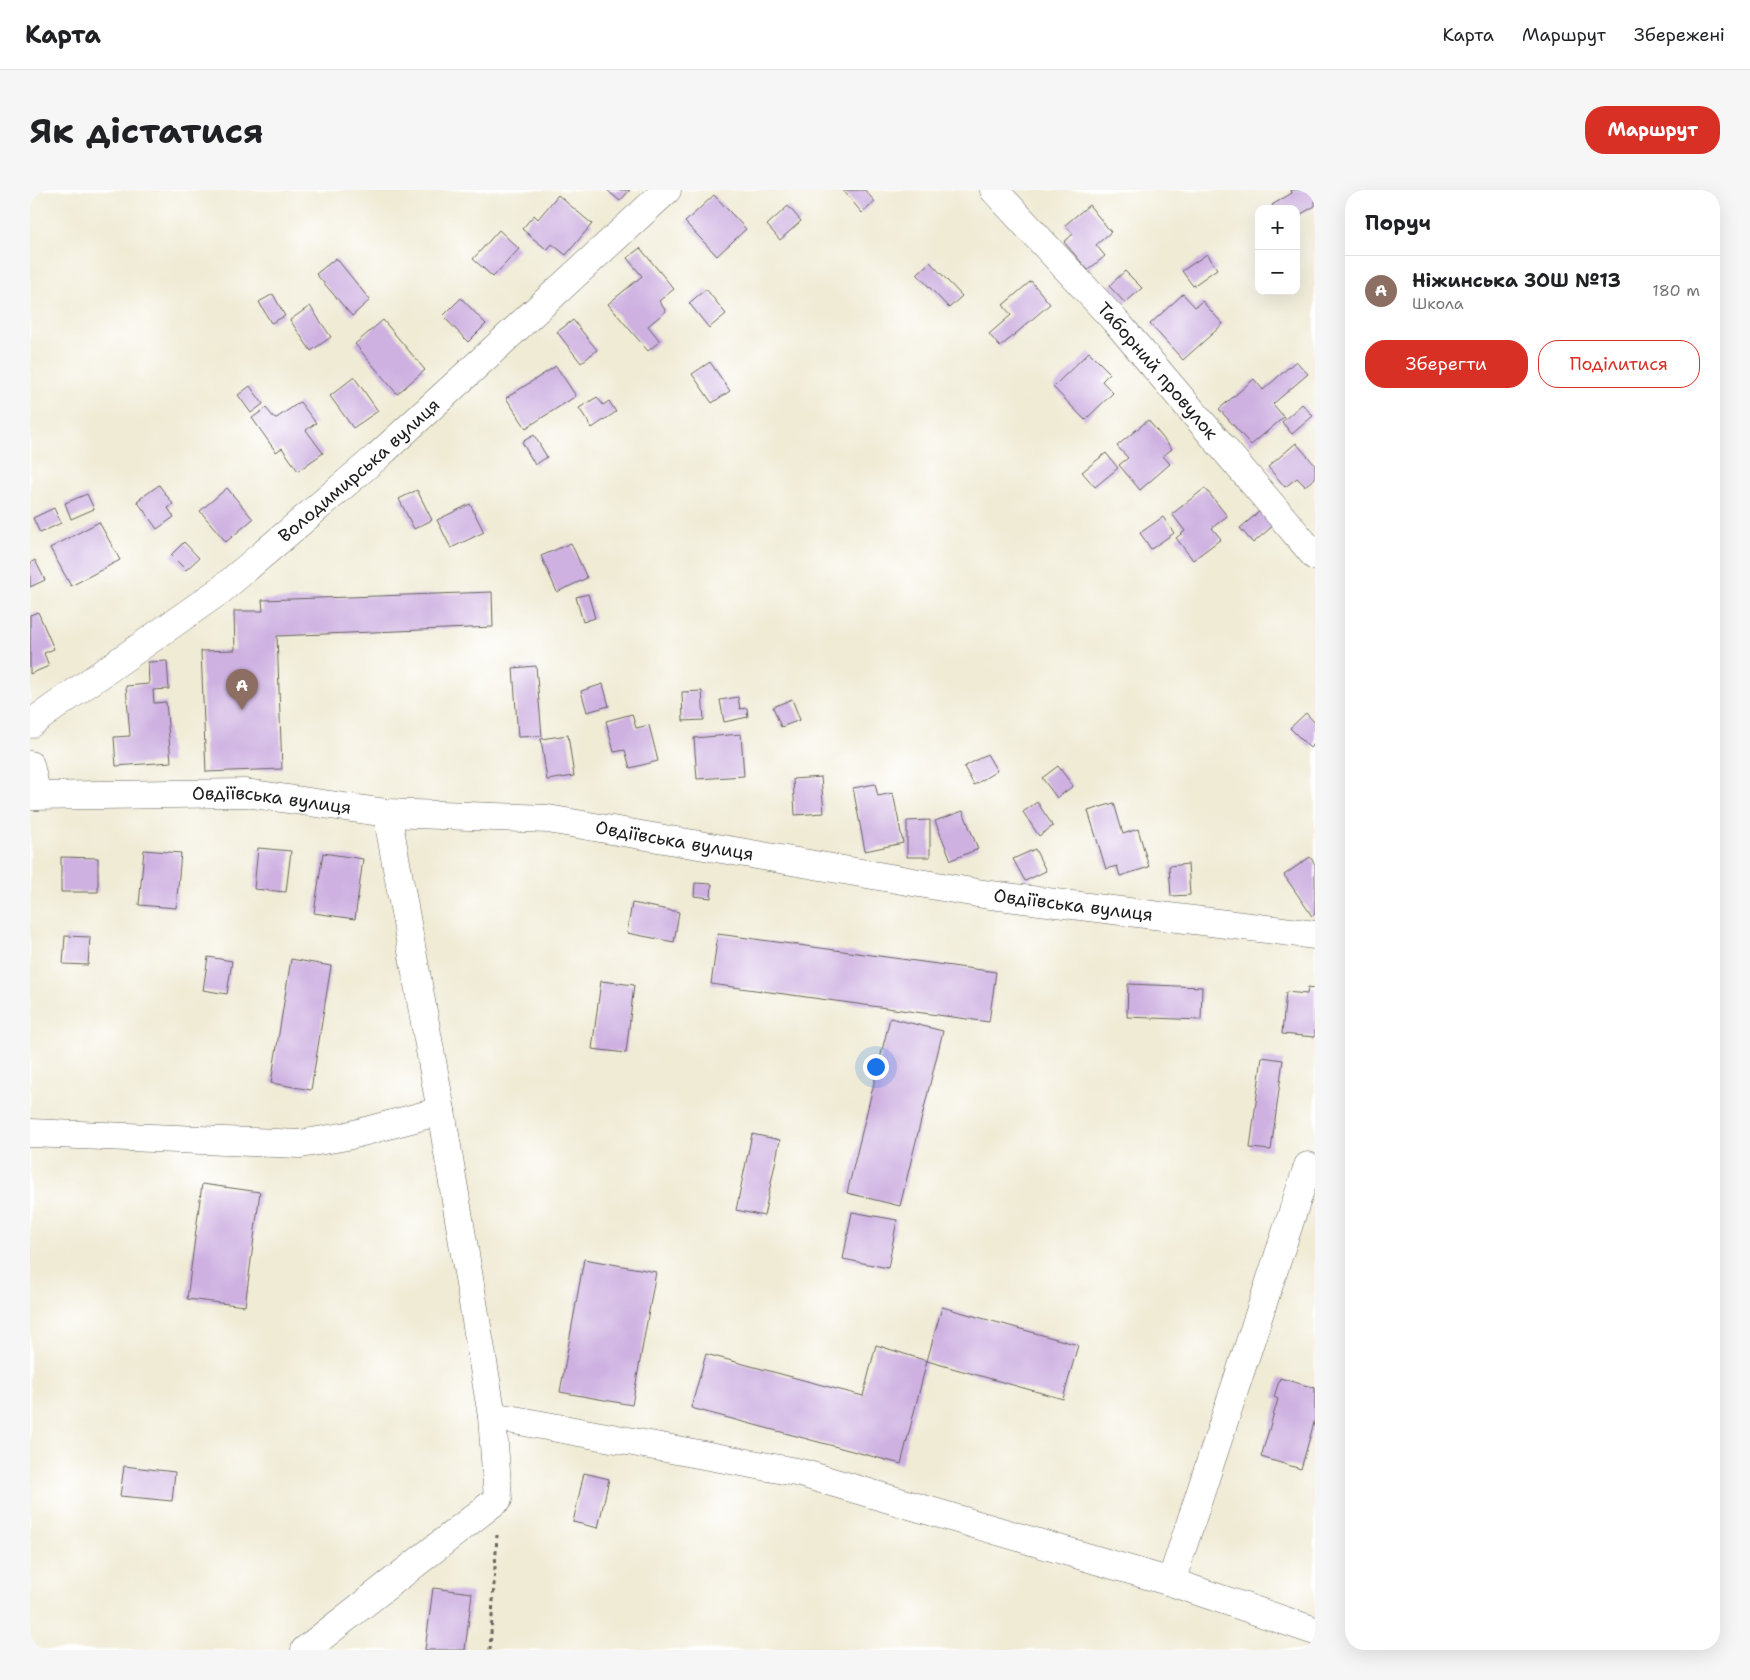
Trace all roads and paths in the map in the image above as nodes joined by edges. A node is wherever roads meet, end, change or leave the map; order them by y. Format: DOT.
graph roads {
  1 [pos="667,190"];
  2 [pos="994,190"];
  3 [pos="1315,556"];
  4 [pos="30,724"];
  5 [pos="30,765"];
  6 [pos="34,796"];
  7 [pos="387,813"];
  8 [pos="1315,935"];
  9 [pos="441,1111"];
  10 [pos="30,1133"];
  11 [pos="1308,1166"];
  12 [pos="492,1416"];
  13 [pos="498,1500"];
  14 [pos="1171,1582"];
  15 [pos="1315,1631"];
  16 [pos="305,1650"];
  17 [pos="490,1650"];
  1 -- 4 [label="street, Володимирська вулиця"];
  2 -- 3 [label="street, Таборний провулок"];
  5 -- 6 [label="street"];
  6 -- 7 [label="street, Овдіївська вулиця"];
  7 -- 8 [label="street, Овдіївська вулиця"];
  7 -- 9 [label="street"];
  9 -- 10 [label="street"];
  9 -- 12 [label="street"];
  11 -- 14 [label="street"];
  12 -- 13 [label="street"];
  12 -- 14 [label="street"];
  13 -- 16 [label="street"];
  13 -- 17 [label="path"];
  14 -- 15 [label="street"];
}
